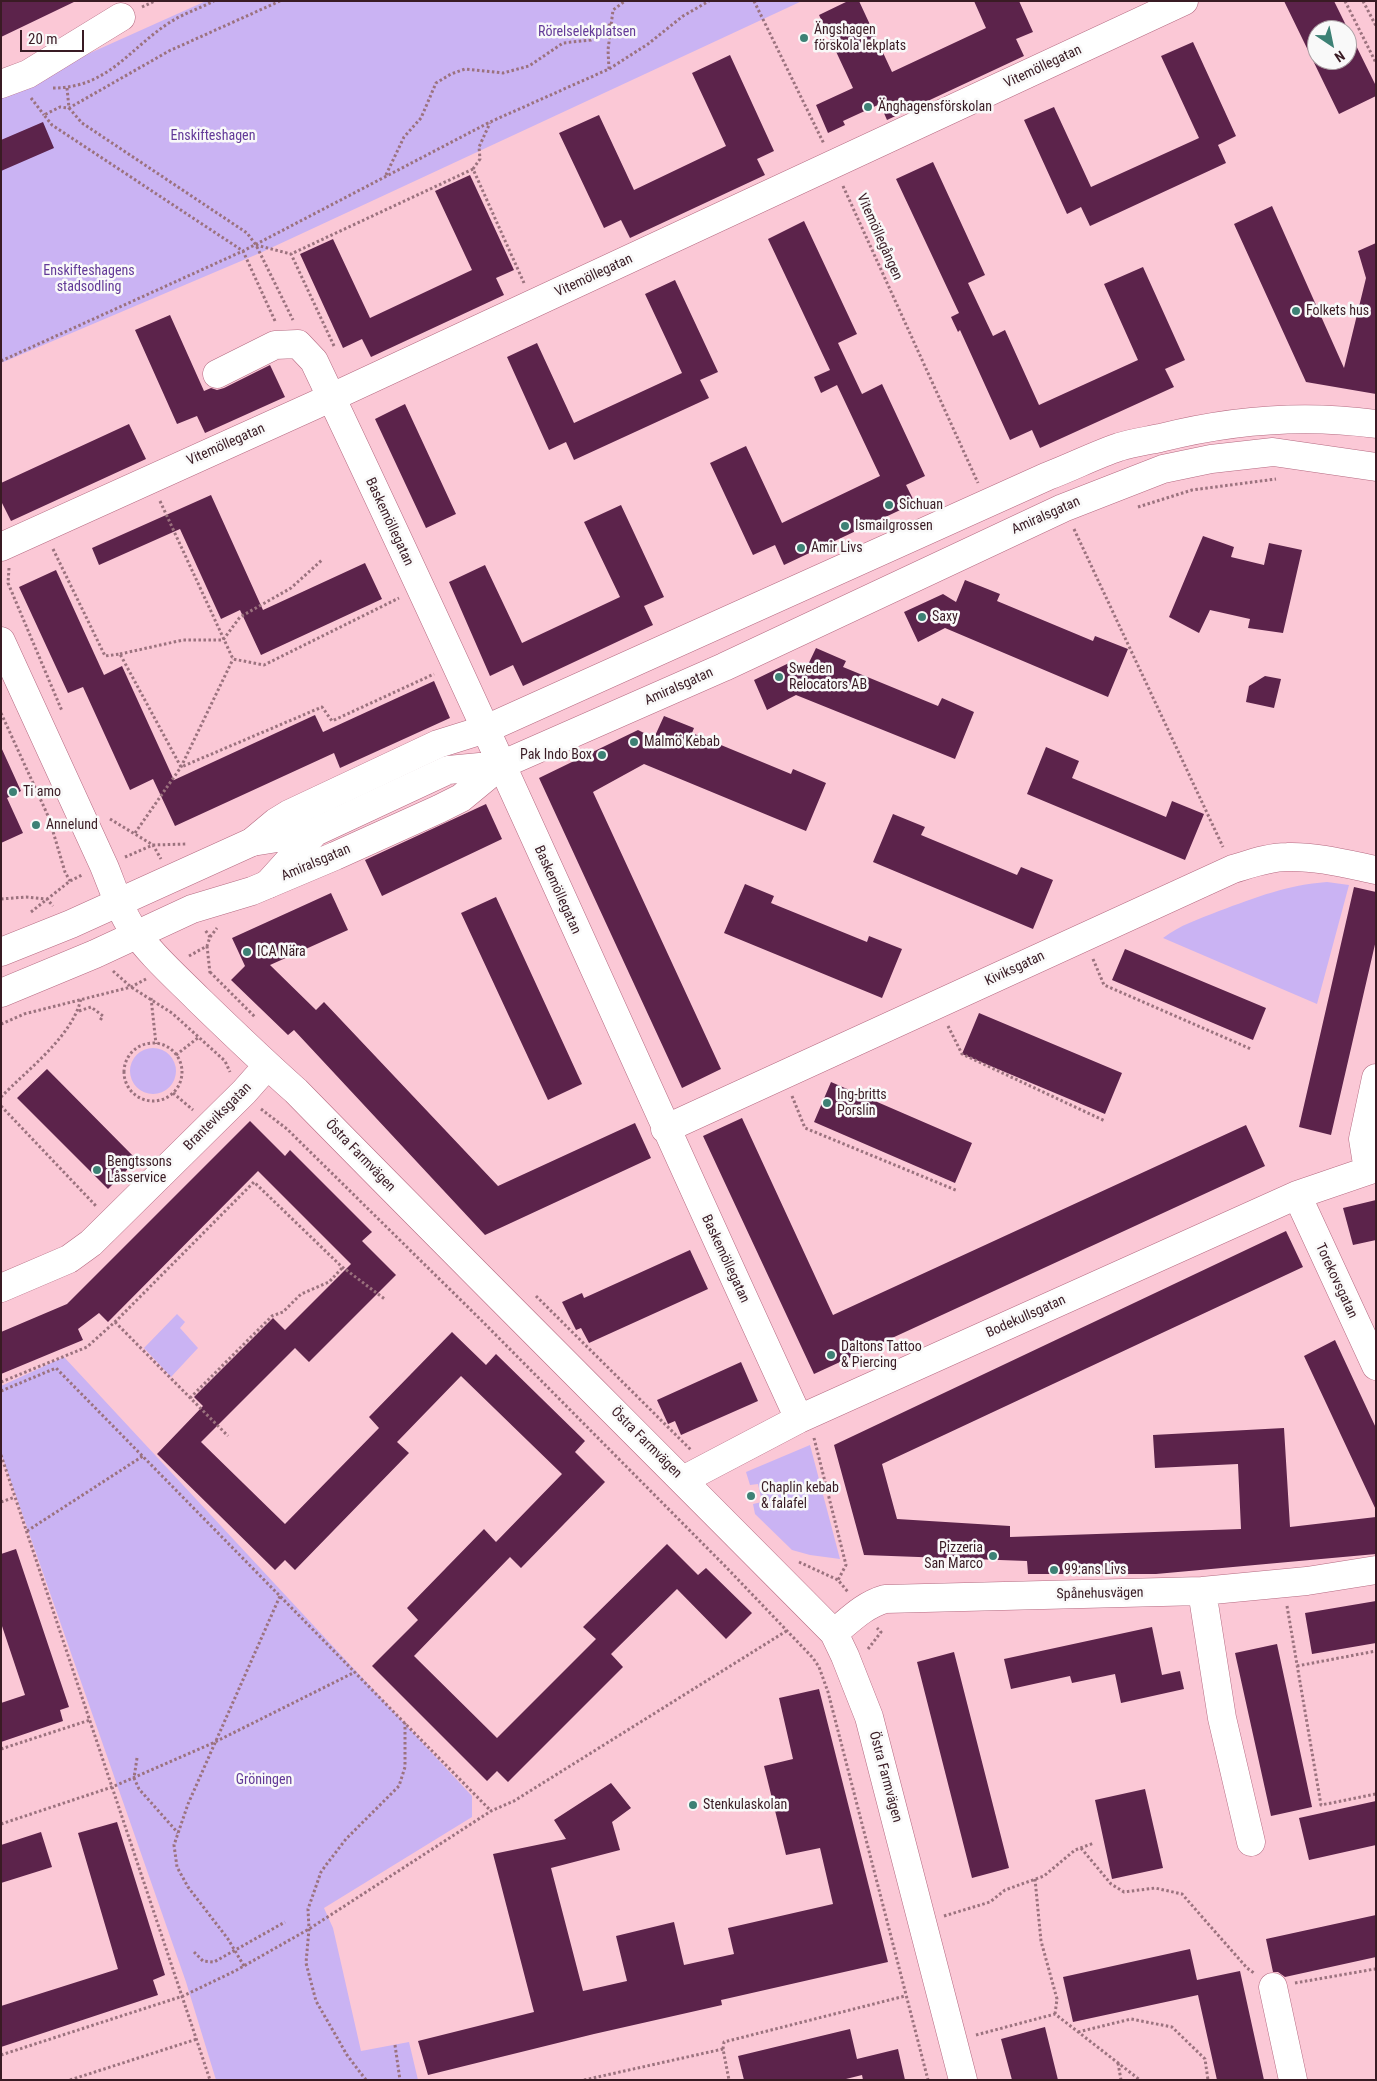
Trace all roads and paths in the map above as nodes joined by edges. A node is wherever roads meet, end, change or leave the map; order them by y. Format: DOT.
graph roads {
  1 [pos="214,1"];
  2 [pos="280,1"];
  3 [pos="625,1"];
  4 [pos="709,1"];
  5 [pos="754,1"];
  6 [pos="1184,1"];
  7 [pos="1345,1"];
  8 [pos="1363,1"];
  9 [pos="620,3"];
  10 [pos="121,17"];
  11 [pos="611,23"];
  12 [pos="1376,26"];
  13 [pos="1376,63"];
  14 [pos="609,69"];
  15 [pos="1,84"];
  16 [pos="50,88"];
  17 [pos="67,88"];
  18 [pos="30,97"];
  19 [pos="69,108"];
  20 [pos="44,115"];
  21 [pos="490,122"];
  22 [pos="834,164"];
  23 [pos="473,169"];
  24 [pos="386,176"];
  25 [pos="256,244"];
  26 [pos="243,251"];
  27 [pos="291,254"];
  28 [pos="533,304"];
  29 [pos="291,335"];
  30 [pos="326,356"];
  31 [pos="1,361"];
  32 [pos="217,374"];
  33 [pos="332,398"];
  34 [pos="1376,424"];
  35 [pos="1376,468"];
  36 [pos="1284,480"];
  37 [pos="978,484"];
  38 [pos="156,494"];
  39 [pos="1137,507"];
  40 [pos="1073,520"];
  41 [pos="49,541"];
  42 [pos="5,557"];
  43 [pos="322,560"];
  44 [pos="420,587"];
  45 [pos="223,640"];
  46 [pos="1,641"];
  47 [pos="120,654"];
  48 [pos="233,659"];
  49 [pos="439,672"];
  50 [pos="1,713"];
  51 [pos="65,718"];
  52 [pos="486,729"];
  53 [pos="501,765"];
  54 [pos="181,767"];
  55 [pos="448,770"];
  56 [pos="107,817"];
  57 [pos="315,832"];
  58 [pos="135,833"];
  59 [pos="252,842"];
  60 [pos="196,843"];
  61 [pos="1233,869"];
  62 [pos="1376,870"];
  63 [pos="268,884"];
  64 [pos="1,899"];
  65 [pos="129,920"];
  66 [pos="1084,937"];
  67 [pos="207,946"];
  68 [pos="1,952"];
  69 [pos="210,972"];
  70 [pos="1,994"];
  71 [pos="81,998"];
  72 [pos="151,998"];
  73 [pos="938,1004"];
  74 [pos="79,1012"];
  75 [pos="100,1022"];
  76 [pos="1,1024"];
  77 [pos="198,1037"];
  78 [pos="156,1044"];
  79 [pos="1251,1050"];
  80 [pos="176,1055"];
  81 [pos="267,1066"];
  82 [pos="783,1075"];
  83 [pos="1376,1078"];
  84 [pos="244,1092"];
  85 [pos="1,1097"];
  86 [pos="1,1106"];
  87 [pos="1105,1121"];
  88 [pos="665,1129"];
  89 [pos="319,1152"];
  90 [pos="315,1156"];
  91 [pos="1372,1169"];
  92 [pos="958,1191"];
  93 [pos="1297,1195"];
  94 [pos="112,1223"];
  95 [pos="342,1267"];
  96 [pos="1,1288"];
  97 [pos="386,1300"];
  98 [pos="114,1322"];
  99 [pos="1376,1366"];
  100 [pos="1,1382"];
  101 [pos="1,1391"];
  102 [pos="190,1398"];
  103 [pos="804,1418"];
  104 [pos="228,1436"];
  105 [pos="1,1455"];
  106 [pos="143,1456"];
  107 [pos="683,1480"];
  108 [pos="15,1497"];
  109 [pos="1,1502"];
  110 [pos="27,1531"];
  111 [pos="1376,1570"];
  112 [pos="838,1580"];
  113 [pos="1283,1583"];
  114 [pos="1202,1591"];
  115 [pos="280,1596"];
  116 [pos="788,1630"];
  117 [pos="834,1633"];
  118 [pos="1376,1651"];
  119 [pos="1297,1666"];
  120 [pos="355,1672"];
  121 [pos="90,1720"];
  122 [pos="405,1723"];
  123 [pos="215,1742"];
  124 [pos="1,1749"];
  125 [pos="137,1758"];
  126 [pos="134,1778"];
  127 [pos="112,1787"];
  128 [pos="1376,1794"];
  129 [pos="491,1810"];
  130 [pos="1,1824"];
  131 [pos="178,1834"];
  132 [pos="1094,1842"];
  133 [pos="1251,1842"];
  134 [pos="1081,1848"];
  135 [pos="1035,1879"];
  136 [pos="937,1918"];
  137 [pos="285,1922"];
  138 [pos="309,1929"];
  139 [pos="235,1951"];
  140 [pos="194,1952"];
  141 [pos="244,1966"];
  142 [pos="1376,1972"];
  143 [pos="1273,1987"];
  144 [pos="183,1996"];
  145 [pos="905,1996"];
  146 [pos="1055,2014"];
  147 [pos="1078,2032"];
  148 [pos="968,2037"];
  149 [pos="196,2039"];
  150 [pos="395,2044"];
  151 [pos="723,2049"];
  152 [pos="1,2055"];
  153 [pos="1118,2062"];
  154 [pos="89,2073"];
  155 [pos="70,2080"];
  156 [pos="91,2080"];
  157 [pos="210,2080"];
  158 [pos="366,2080"];
  159 [pos="400,2080"];
  160 [pos="584,2080"];
  161 [pos="729,2080"];
  162 [pos="928,2080"];
  163 [pos="963,2080"];
  164 [pos="1121,2080"];
  165 [pos="1140,2080"];
  166 [pos="1208,2080"];
  167 [pos="1293,2080"];
  1 -- 17 [label="path"];
  2 -- 19 [label="path"];
  3 -- 9 [label="path"];
  4 -- 14 [label="path"];
  5 -- 22 [label="path, Vitemöllegången"];
  6 -- 22 [label="street, Vitemöllegatan"];
  7 -- 13 [label="path"];
  8 -- 12 [label="path"];
  9 -- 11 [label="path"];
  10 -- 15 [label="street"];
  11 -- 14 [label="path"];
  11 -- 24 [label="path"];
  14 -- 21 [label="path"];
  16 -- 17 [label="path"];
  17 -- 19 [label="path"];
  18 -- 20 [label="path"];
  19 -- 20 [label="path"];
  19 -- 25 [label="path"];
  20 -- 26 [label="path"];
  21 -- 23 [label="path"];
  21 -- 24 [label="path"];
  22 -- 28 [label="street, Vitemöllegatan"];
  22 -- 37 [label="path, Vitemöllegången"];
  23 -- 27 [label="path"];
  23 -- 28 [label="path"];
  24 -- 25 [label="path"];
  25 -- 26 [label="path"];
  25 -- 27 [label="path"];
  25 -- 29 [label="path"];
  26 -- 29 [label="path"];
  26 -- 31 [label="path"];
  27 -- 30 [label="path"];
  28 -- 33 [label="street, Vitemöllegatan"];
  29 -- 30 [label="street"];
  29 -- 32 [label="street"];
  30 -- 33 [label="street, Baskemöllegatan"];
  33 -- 42 [label="street, Vitemöllegatan"];
  33 -- 44 [label="street, Baskemöllegatan"];
  34 -- 52 [label="street, Amiralsgatan"];
  35 -- 40 [label="street, Amiralsgatan"];
  36 -- 39 [label="path"];
  38 -- 45 [label="path"];
  40 -- 53 [label="street, Amiralsgatan"];
  40 -- 61 [label="path"];
  41 -- 47 [label="path"];
  42 -- 51 [label="path"];
  43 -- 45 [label="path"];
  44 -- 48 [label="path"];
  44 -- 52 [label="street, Baskemöllegatan"];
  45 -- 47 [label="path"];
  45 -- 48 [label="path"];
  46 -- 65 [label="street, Östra Farmvägen"];
  47 -- 54 [label="path"];
  48 -- 54 [label="path"];
  49 -- 54 [label="path"];
  50 -- 64 [label="path"];
  52 -- 53 [label="street, Baskemöllegatan"];
  52 -- 55 [label="street"];
  52 -- 59 [label="street, Amiralsgatan"];
  53 -- 55 [label="street"];
  53 -- 63 [label="street, Amiralsgatan"];
  53 -- 88 [label="street, Baskemöllegatan"];
  54 -- 58 [label="path"];
  55 -- 57 [label="street"];
  56 -- 58 [label="path"];
  57 -- 59 [label="street"];
  57 -- 63 [label="street"];
  58 -- 60 [label="path"];
  59 -- 65 [label="street, Amiralsgatan"];
  61 -- 62 [label="street, Kiviksgatan"];
  61 -- 66 [label="street, Kiviksgatan"];
  63 -- 65 [label="street, Amiralsgatan"];
  65 -- 68 [label="street, Amiralsgatan"];
  65 -- 70 [label="street, Amiralsgatan"];
  65 -- 81 [label="street, Östra Farmvägen"];
  66 -- 73 [label="street, Kiviksgatan"];
  66 -- 79 [label="path"];
  67 -- 69 [label="path"];
  71 -- 72 [label="path"];
  71 -- 74 [label="path"];
  71 -- 76 [label="path"];
  72 -- 77 [label="path"];
  72 -- 78 [label="path"];
  73 -- 82 [label="street, Kiviksgatan"];
  73 -- 87 [label="path"];
  74 -- 75 [label="path"];
  74 -- 85 [label="path"];
  77 -- 80 [label="path"];
  77 -- 84 [label="path"];
  78 -- 80 [label="path"];
  78 -- 80 [label="path"];
  81 -- 84 [label="street, Branteviksgatan"];
  81 -- 107 [label="street, Östra Farmvägen"];
  82 -- 88 [label="street, Kiviksgatan"];
  82 -- 92 [label="path"];
  83 -- 91 [label="street"];
  84 -- 90 [label="path"];
  84 -- 94 [label="street, Branteviksgatan"];
  86 -- 94 [label="path"];
  88 -- 103 [label="street, Baskemöllegatan"];
  89 -- 90 [label="path"];
  90 -- 116 [label="path"];
  91 -- 93 [label="street, Bodekullsgatan"];
  93 -- 99 [label="street, Torekovsgatan"];
  93 -- 103 [label="street, Bodekullsgatan"];
  94 -- 96 [label="street, Branteviksgatan"];
  95 -- 97 [label="path"];
  95 -- 98 [label="path"];
  95 -- 102 [label="path"];
  98 -- 100 [label="path"];
  98 -- 102 [label="path"];
  101 -- 106 [label="path"];
  102 -- 104 [label="path"];
  103 -- 107 [label="street, Bodekullsgatan"];
  103 -- 112 [label="path"];
  105 -- 108 [label="path"];
  106 -- 110 [label="path"];
  106 -- 115 [label="path"];
  107 -- 117 [label="street, Östra Farmvägen"];
  108 -- 109 [label="path"];
  108 -- 110 [label="path"];
  110 -- 121 [label="path"];
  111 -- 113 [label="street, Spånehusvägen"];
  113 -- 114 [label="street, Spånehusvägen"];
  113 -- 119 [label="path"];
  114 -- 117 [label="street, Spånehusvägen"];
  114 -- 133 [label="street"];
  115 -- 120 [label="path"];
  115 -- 123 [label="path"];
  116 -- 129 [label="path"];
  116 -- 145 [label="path"];
  117 -- 163 [label="street, Östra Farmvägen"];
  118 -- 119 [label="path"];
  119 -- 128 [label="path"];
  120 -- 122 [label="path"];
  120 -- 123 [label="path"];
  121 -- 124 [label="path"];
  121 -- 127 [label="path"];
  122 -- 129 [label="path"];
  122 -- 138 [label="path"];
  123 -- 126 [label="path"];
  123 -- 131 [label="path"];
  125 -- 126 [label="path"];
  126 -- 127 [label="path"];
  126 -- 131 [label="path"];
  127 -- 130 [label="path"];
  127 -- 144 [label="path"];
  129 -- 138 [label="path"];
  131 -- 139 [label="path"];
  132 -- 134 [label="path"];
  134 -- 135 [label="path"];
  134 -- 143 [label="path"];
  135 -- 136 [label="path"];
  135 -- 146 [label="path"];
  137 -- 139 [label="path"];
  138 -- 141 [label="path"];
  138 -- 158 [label="path"];
  139 -- 140 [label="path"];
  139 -- 141 [label="path"];
  141 -- 144 [label="path"];
  142 -- 143 [label="path"];
  143 -- 167 [label="street"];
  144 -- 149 [label="path"];
  144 -- 152 [label="path"];
  145 -- 151 [label="path"];
  145 -- 162 [label="path"];
  146 -- 147 [label="path"];
  146 -- 148 [label="path"];
  147 -- 153 [label="path"];
  147 -- 166 [label="path"];
  149 -- 154 [label="path"];
  149 -- 157 [label="path"];
  150 -- 159 [label="path"];
  151 -- 160 [label="path"];
  151 -- 161 [label="path"];
  153 -- 164 [label="path"];
  153 -- 165 [label="path"];
  154 -- 155 [label="path"];
  154 -- 156 [label="path"];
}
